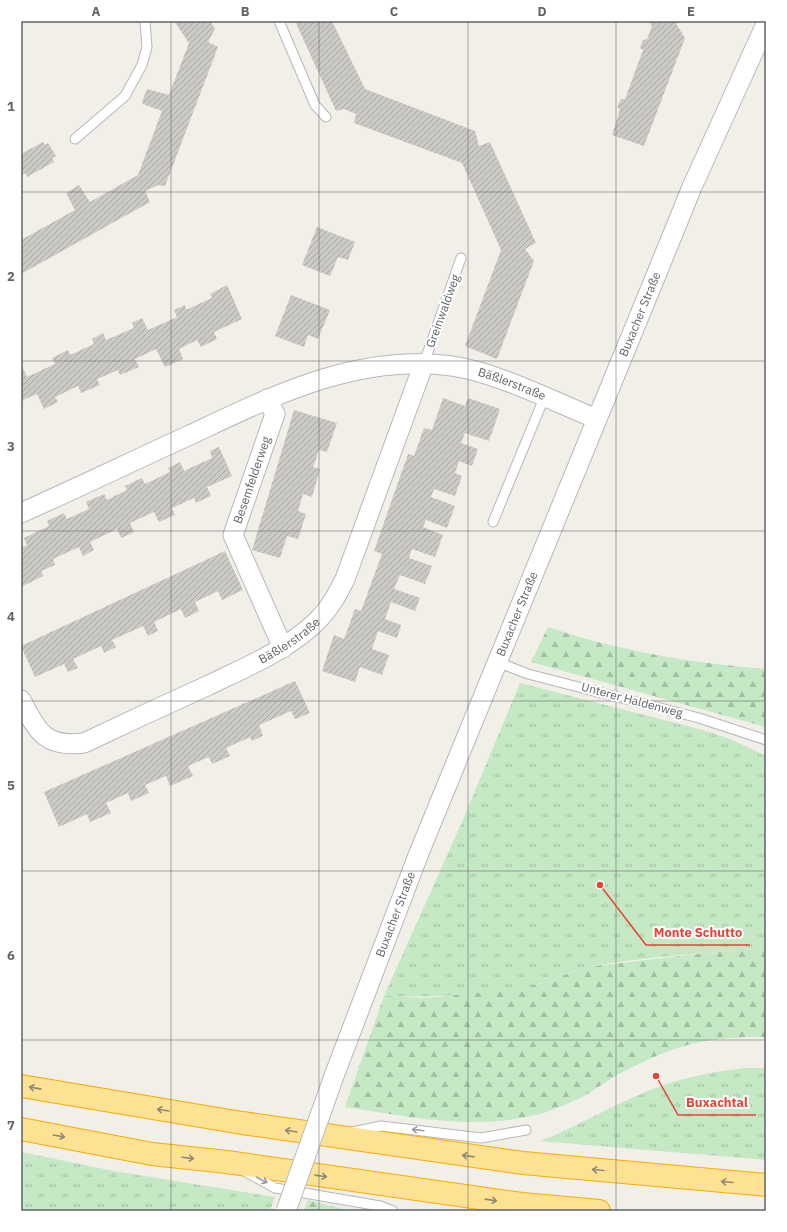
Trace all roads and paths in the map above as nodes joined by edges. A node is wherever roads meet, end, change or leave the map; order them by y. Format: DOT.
graph roads {
  1 [pos="145,21"];
  2 [pos="279,21"];
  3 [pos="766,24"];
  4 [pos="326,117"];
  5 [pos="75,139"];
  6 [pos="462,258"];
  7 [pos="424,363"];
  8 [pos="544,398"];
  9 [pos="267,399"];
  10 [pos="597,419"];
  11 [pos="21,513"];
  12 [pos="493,522"];
  13 [pos="284,648"];
  14 [pos="497,662"];
  15 [pos="21,700"];
  16 [pos="766,740"];
  17 [pos="21,1086"];
  18 [pos="21,1129"];
  19 [pos="526,1130"];
  20 [pos="330,1137"];
  21 [pos="227,1162"];
  22 [pos="766,1185"];
  23 [pos="286,1211"];
  24 [pos="393,1211"];
  25 [pos="599,1211"];
  1 -- 5 [label="lane"];
  2 -- 4 [label="lane"];
  3 -- 10 [label="street, Buxacher Straße"];
  6 -- 7 [label="lane, Greinwaldweg"];
  7 -- 8 [label="street, Bäßlerstraße"];
  7 -- 9 [label="street, Bäßlerstraße"];
  7 -- 13 [label="street, Bäßlerstraße"];
  8 -- 10 [label="street, Bäßlerstraße"];
  8 -- 12 [label="lane"];
  9 -- 11 [label="street, Bäßlerstraße"];
  9 -- 13 [label="street, Besemfelderweg"];
  10 -- 14 [label="street, Buxacher Straße"];
  13 -- 15 [label="street, Bäßlerstraße"];
  14 -- 16 [label="lane, Unterer Haldenweg"];
  14 -- 23 [label="street, Buxacher Straße, bridge"];
  20 -- 17 [label="highway, one-way"];
  18 -- 21 [label="highway, one-way"];
  19 -- 20 [label="lane, one-way"];
  22 -- 20 [label="highway, one-way"];
  21 -- 24 [label="lane, one-way"];
  21 -- 25 [label="highway, one-way"];
}
